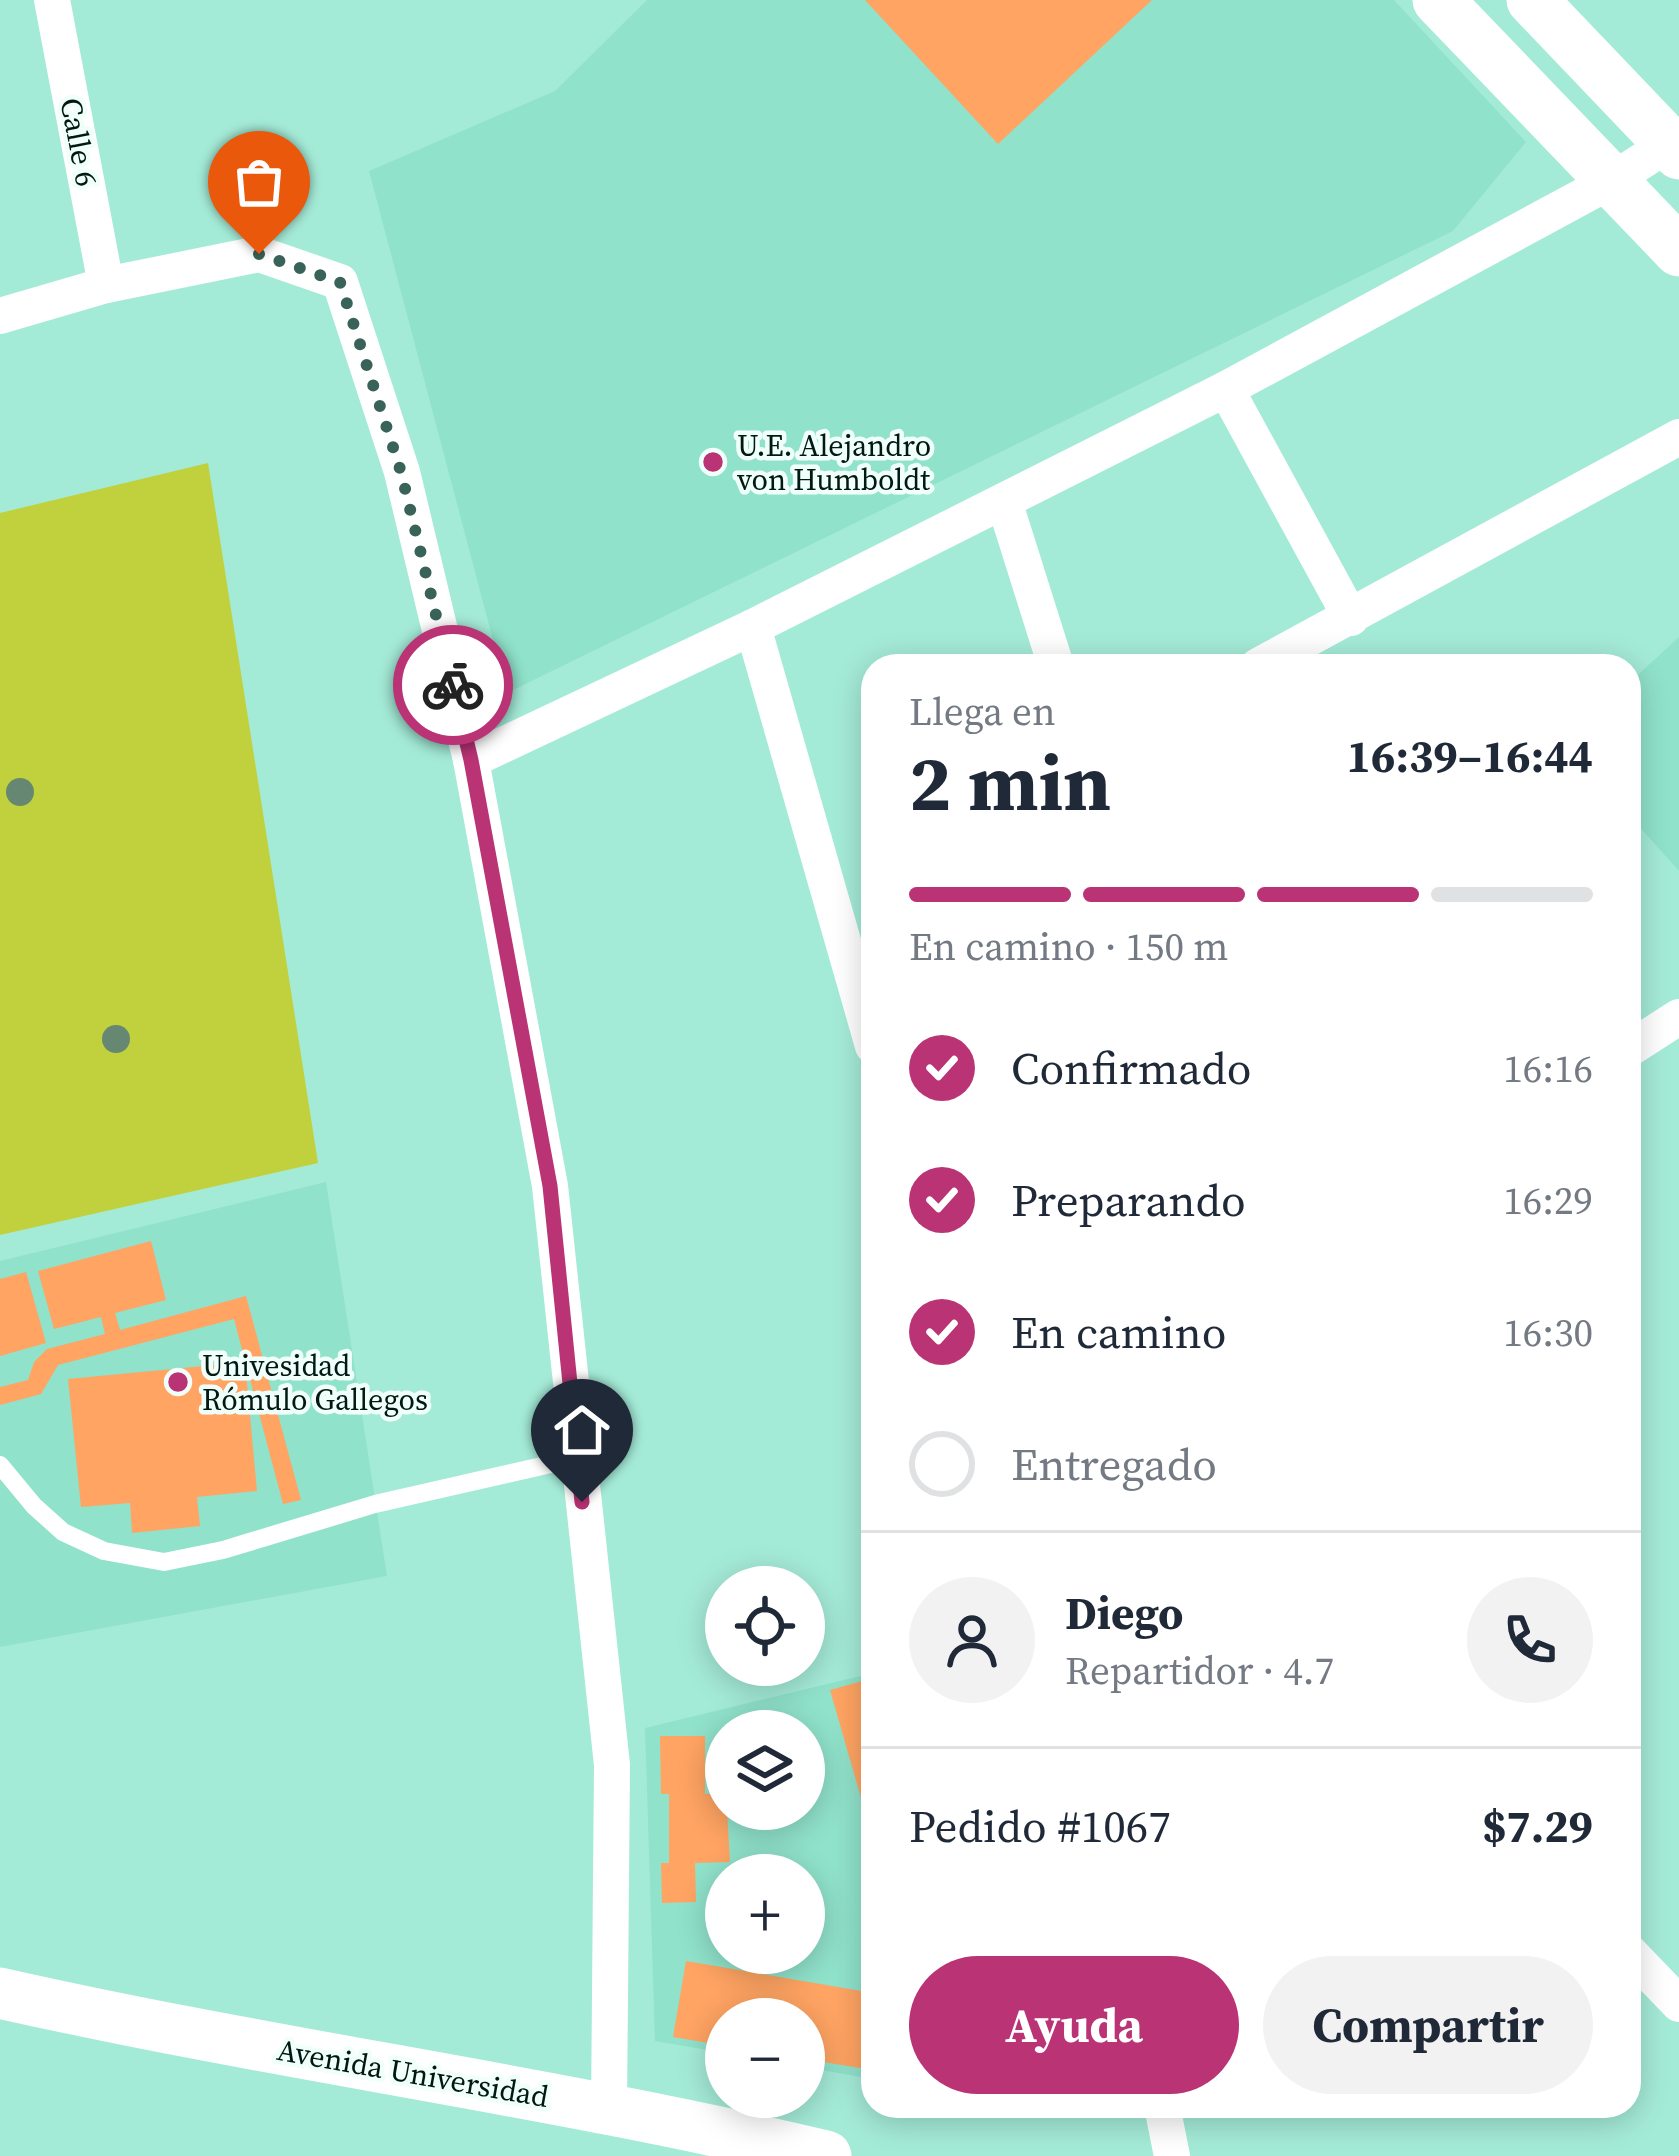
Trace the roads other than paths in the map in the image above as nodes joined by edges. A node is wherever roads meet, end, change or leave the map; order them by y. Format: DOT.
graph roads {
  1 [pos="52,0"];
  2 [pos="1438,0"];
  3 [pos="1532,0"];
  4 [pos="1674,148"];
  5 [pos="1611,181"];
  6 [pos="1679,251"];
  7 [pos="106,285"];
  8 [pos="0,316"];
  9 [pos="1226,389"];
  10 [pos="1679,437"];
  11 [pos="1004,501"];
  12 [pos="1351,618"];
  13 [pos="753,626"];
  14 [pos="1052,654"];
  15 [pos="1281,654"];
  16 [pos="471,760"];
  17 [pos="861,1004"];
  18 [pos="1679,1017"];
  19 [pos="1641,1041"];
  20 [pos="577,1458"];
  21 [pos="0,1465"];
  22 [pos="1641,1964"];
  23 [pos="0,1993"];
  24 [pos="1679,2004"];
  25 [pos="609,2109"];
  26 [pos="1164,2118"];
  27 [pos="685,2139"];
  28 [pos="826,2156"];
  29 [pos="1172,2156"];
  1 -- 7 [label="street, Calle 6"];
  2 -- 5 [label="main road"];
  3 -- 4 [label="main road"];
  4 -- 5 [label="street"];
  5 -- 6 [label="main road"];
  5 -- 9 [label="street"];
  7 -- 8 [label="street"];
  7 -- 16 [label="street"];
  9 -- 11 [label="street"];
  9 -- 12 [label="street"];
  10 -- 12 [label="street"];
  11 -- 13 [label="street"];
  11 -- 14 [label="street"];
  12 -- 15 [label="street"];
  13 -- 16 [label="street"];
  13 -- 17 [label="street"];
  16 -- 20 [label="street"];
  18 -- 19 [label="street"];
  20 -- 21 [label="lane"];
  20 -- 25 [label="street"];
  22 -- 24 [label="street"];
  23 -- 25 [label="main road, Avenida Universidad"];
  25 -- 27 [label="main road, Avenida Universidad"];
  26 -- 29 [label="street"];
  27 -- 28 [label="main road, Avenida Universidad"];
}
